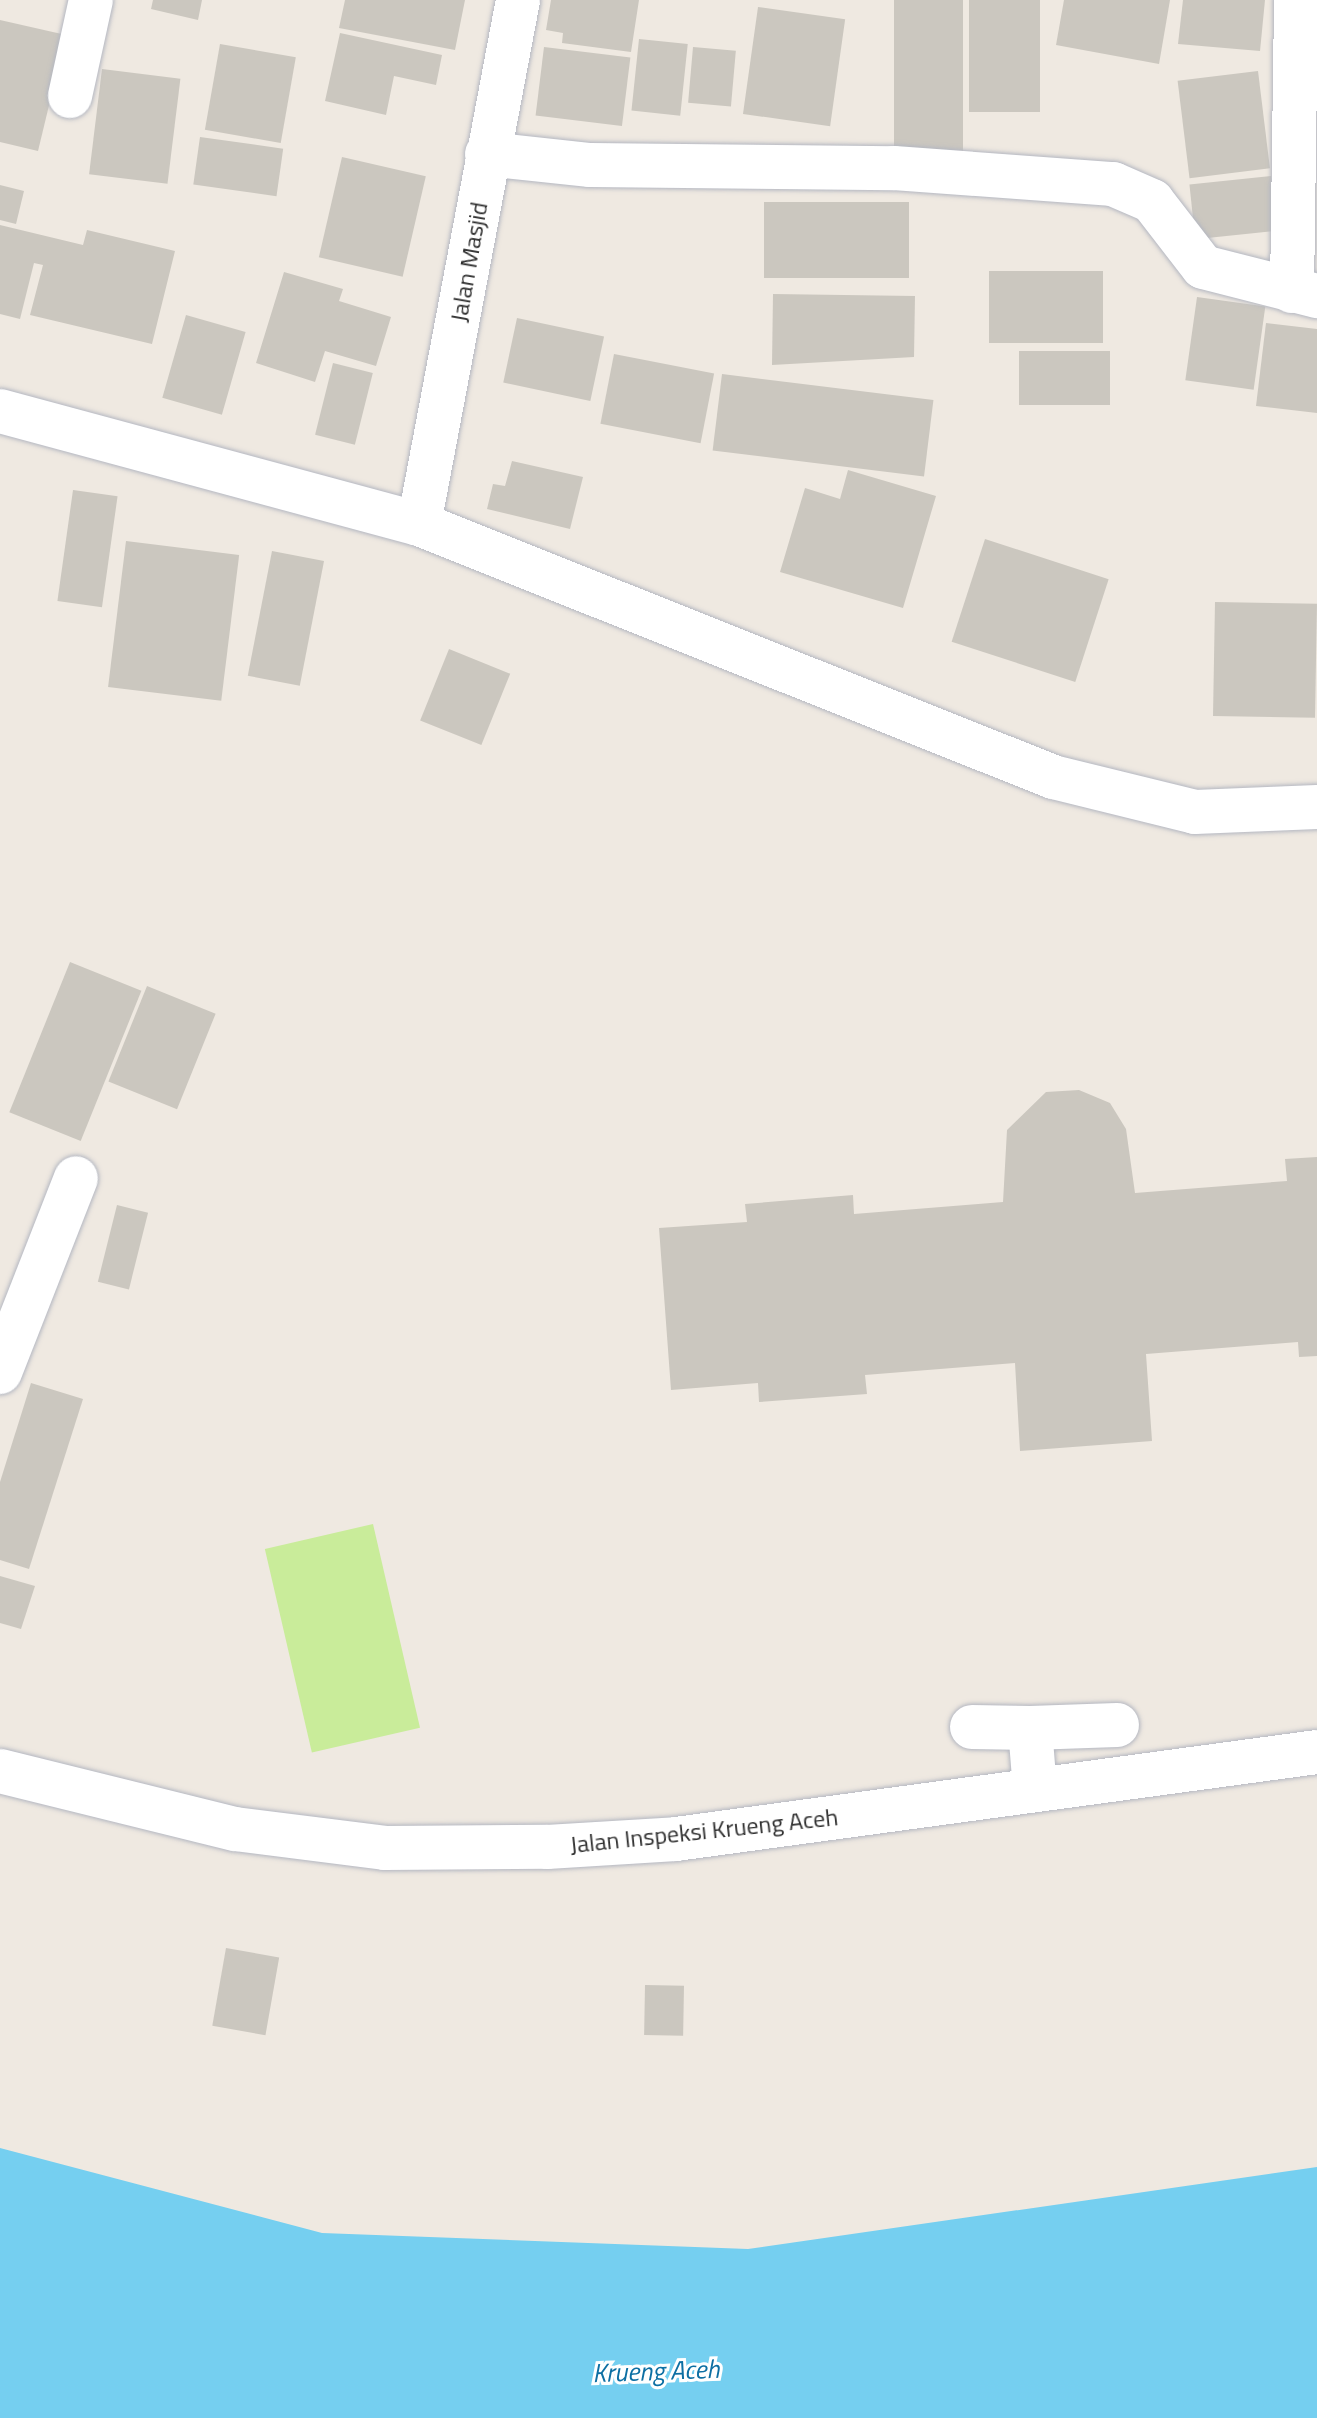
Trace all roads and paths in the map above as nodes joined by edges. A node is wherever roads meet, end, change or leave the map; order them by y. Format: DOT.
graph roads {
  1 [pos="91,0"];
  2 [pos="518,0"];
  3 [pos="1296,0"];
  4 [pos="70,96"];
  5 [pos="487,154"];
  6 [pos="1304,293"];
  7 [pos="0,411"];
  8 [pos="419,524"];
  9 [pos="1317,807"];
  10 [pos="76,1178"];
  11 [pos="0,1372"];
  12 [pos="1117,1725"];
  13 [pos="972,1727"];
  14 [pos="1030,1728"];
  15 [pos="1317,1752"];
  16 [pos="0,1771"];
  17 [pos="1035,1790"];
  1 -- 4 [label="street"];
  2 -- 5 [label="street, Jalan Masjid"];
  3 -- 6 [label="street"];
  5 -- 6 [label="street"];
  5 -- 8 [label="street, Jalan Masjid"];
  7 -- 8 [label="street"];
  8 -- 9 [label="street"];
  10 -- 11 [label="street"];
  12 -- 14 [label="street"];
  13 -- 14 [label="street"];
  14 -- 17 [label="street"];
  15 -- 17 [label="street, Jalan Inspeksi Krueng Aceh"];
  16 -- 17 [label="street, Jalan Inspeksi Krueng Aceh"];
}
